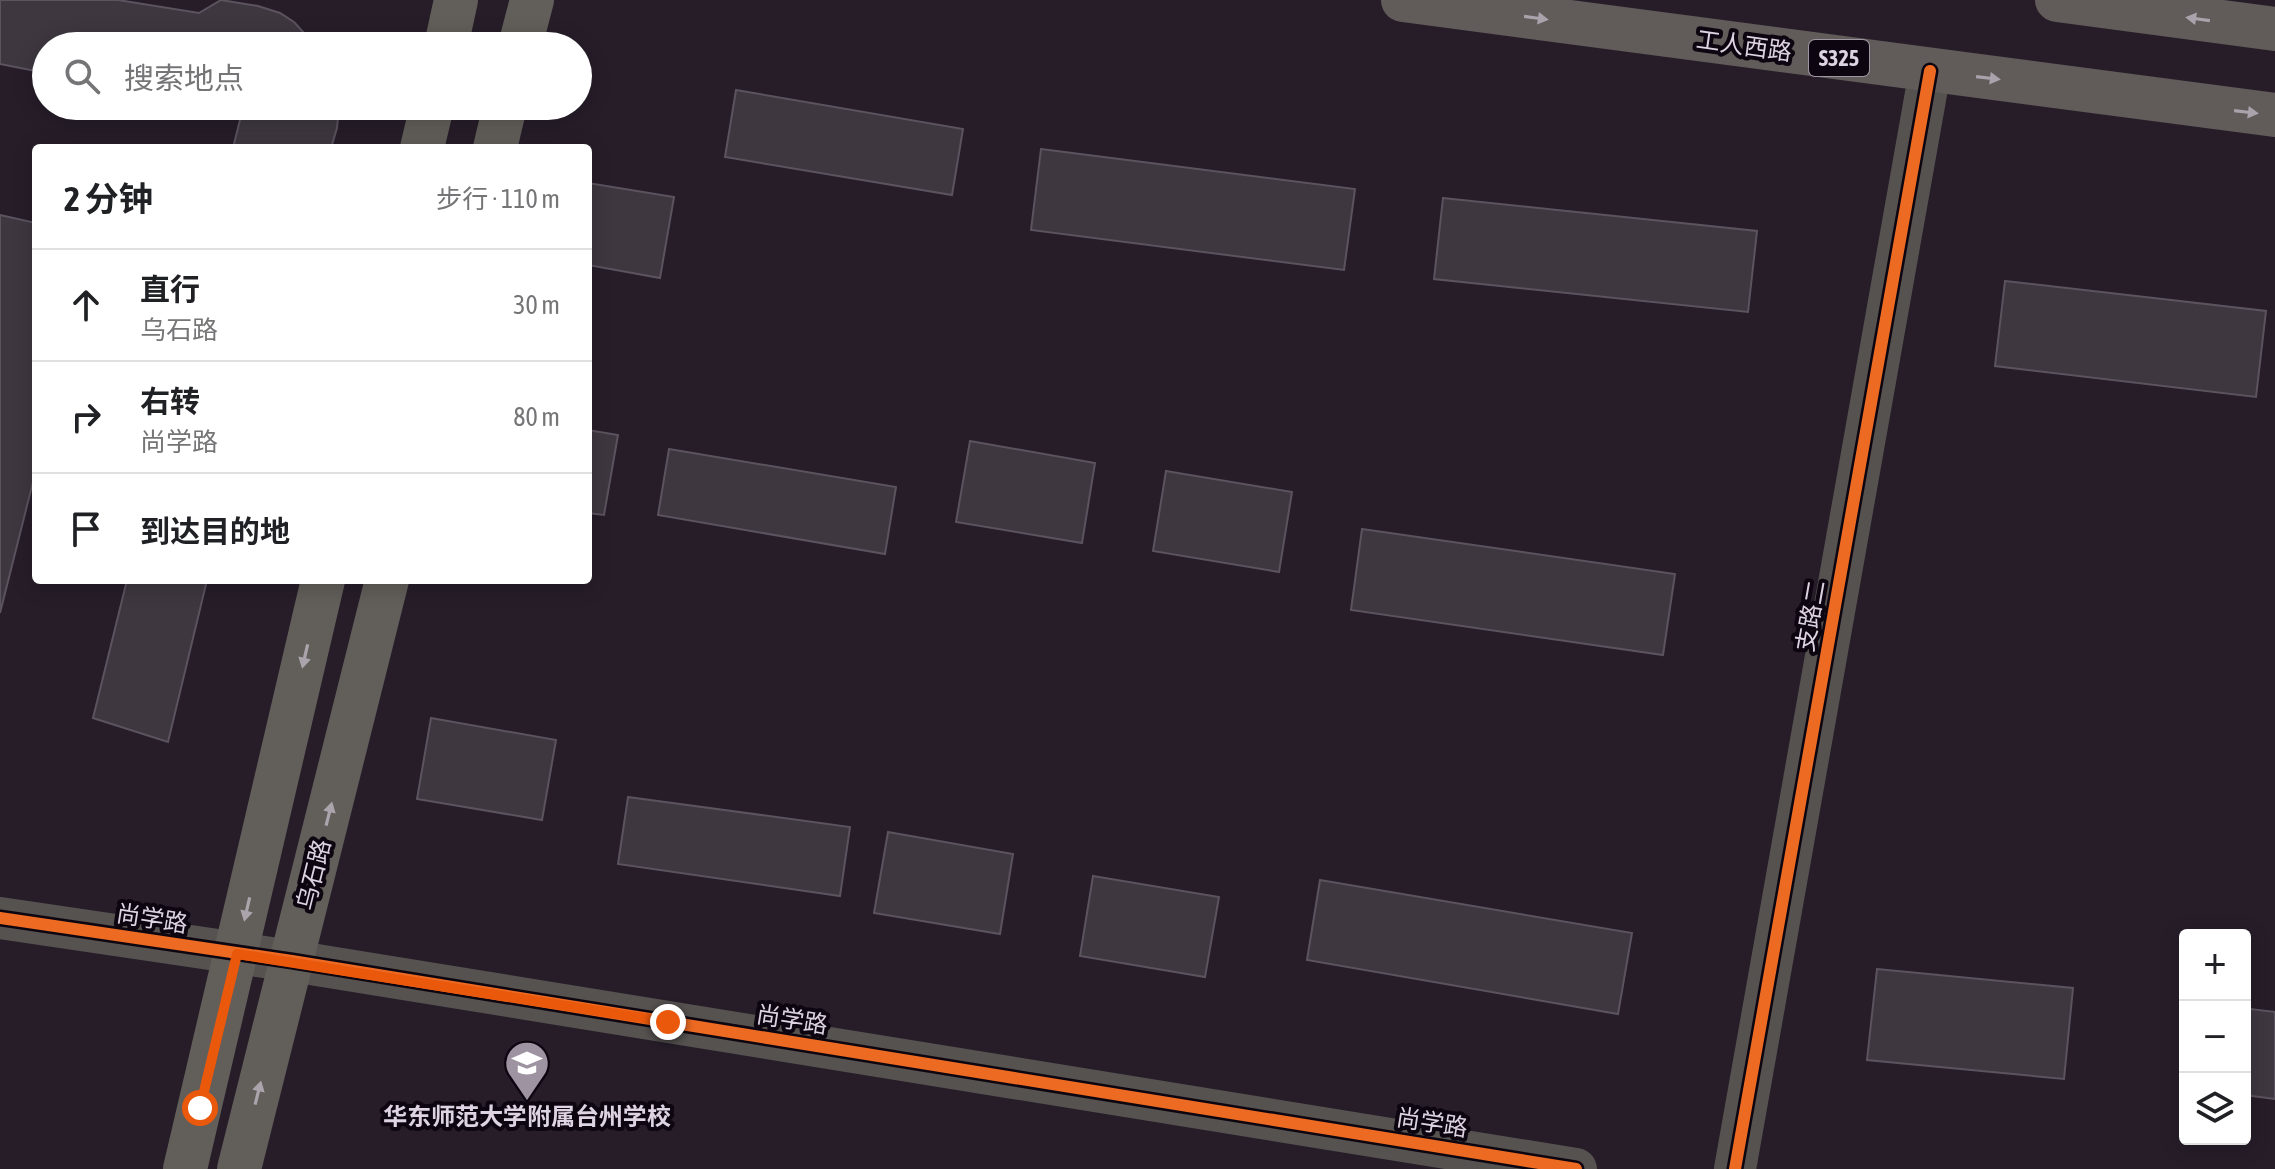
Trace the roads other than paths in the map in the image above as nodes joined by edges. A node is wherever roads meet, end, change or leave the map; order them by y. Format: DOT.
graph roads {
  1 [pos="456,0"];
  2 [pos="532,0"];
  3 [pos="1403,0"];
  4 [pos="2057,0"];
  5 [pos="2275,29"];
  6 [pos="449,32"];
  7 [pos="524,32"];
  8 [pos="1930,71"];
  9 [pos="2275,115"];
  10 [pos="429,120"];
  11 [pos="502,120"];
  12 [pos="423,144"];
  13 [pos="496,144"];
  14 [pos="322,584"];
  15 [pos="386,584"];
  16 [pos="0,918"];
  17 [pos="237,954"];
  18 [pos="292,961"];
  19 [pos="185,1169"];
  20 [pos="239,1169"];
  21 [pos="1576,1169"];
  22 [pos="1735,1169"];
  1 -- 6 [label="street"];
  2 -- 7 [label="street"];
  3 -- 8 [label="main road, 工人西路 / S325, one-way"];
  5 -- 4 [label="main road, one-way"];
  8 -- 9 [label="main road, 工人西路 / S325, one-way"];
  8 -- 22 [label="street, 支路二"];
  10 -- 12 [label="street"];
  11 -- 13 [label="street"];
  14 -- 17 [label="street, one-way"];
  18 -- 15 [label="street, 乌石路, one-way"];
  16 -- 17 [label="street, 尚学路"];
  17 -- 18 [label="street, 尚学路"];
  17 -- 19 [label="street"];
  20 -- 18 [label="street, 乌石路, one-way"];
  18 -- 21 [label="street, 尚学路"];
}
